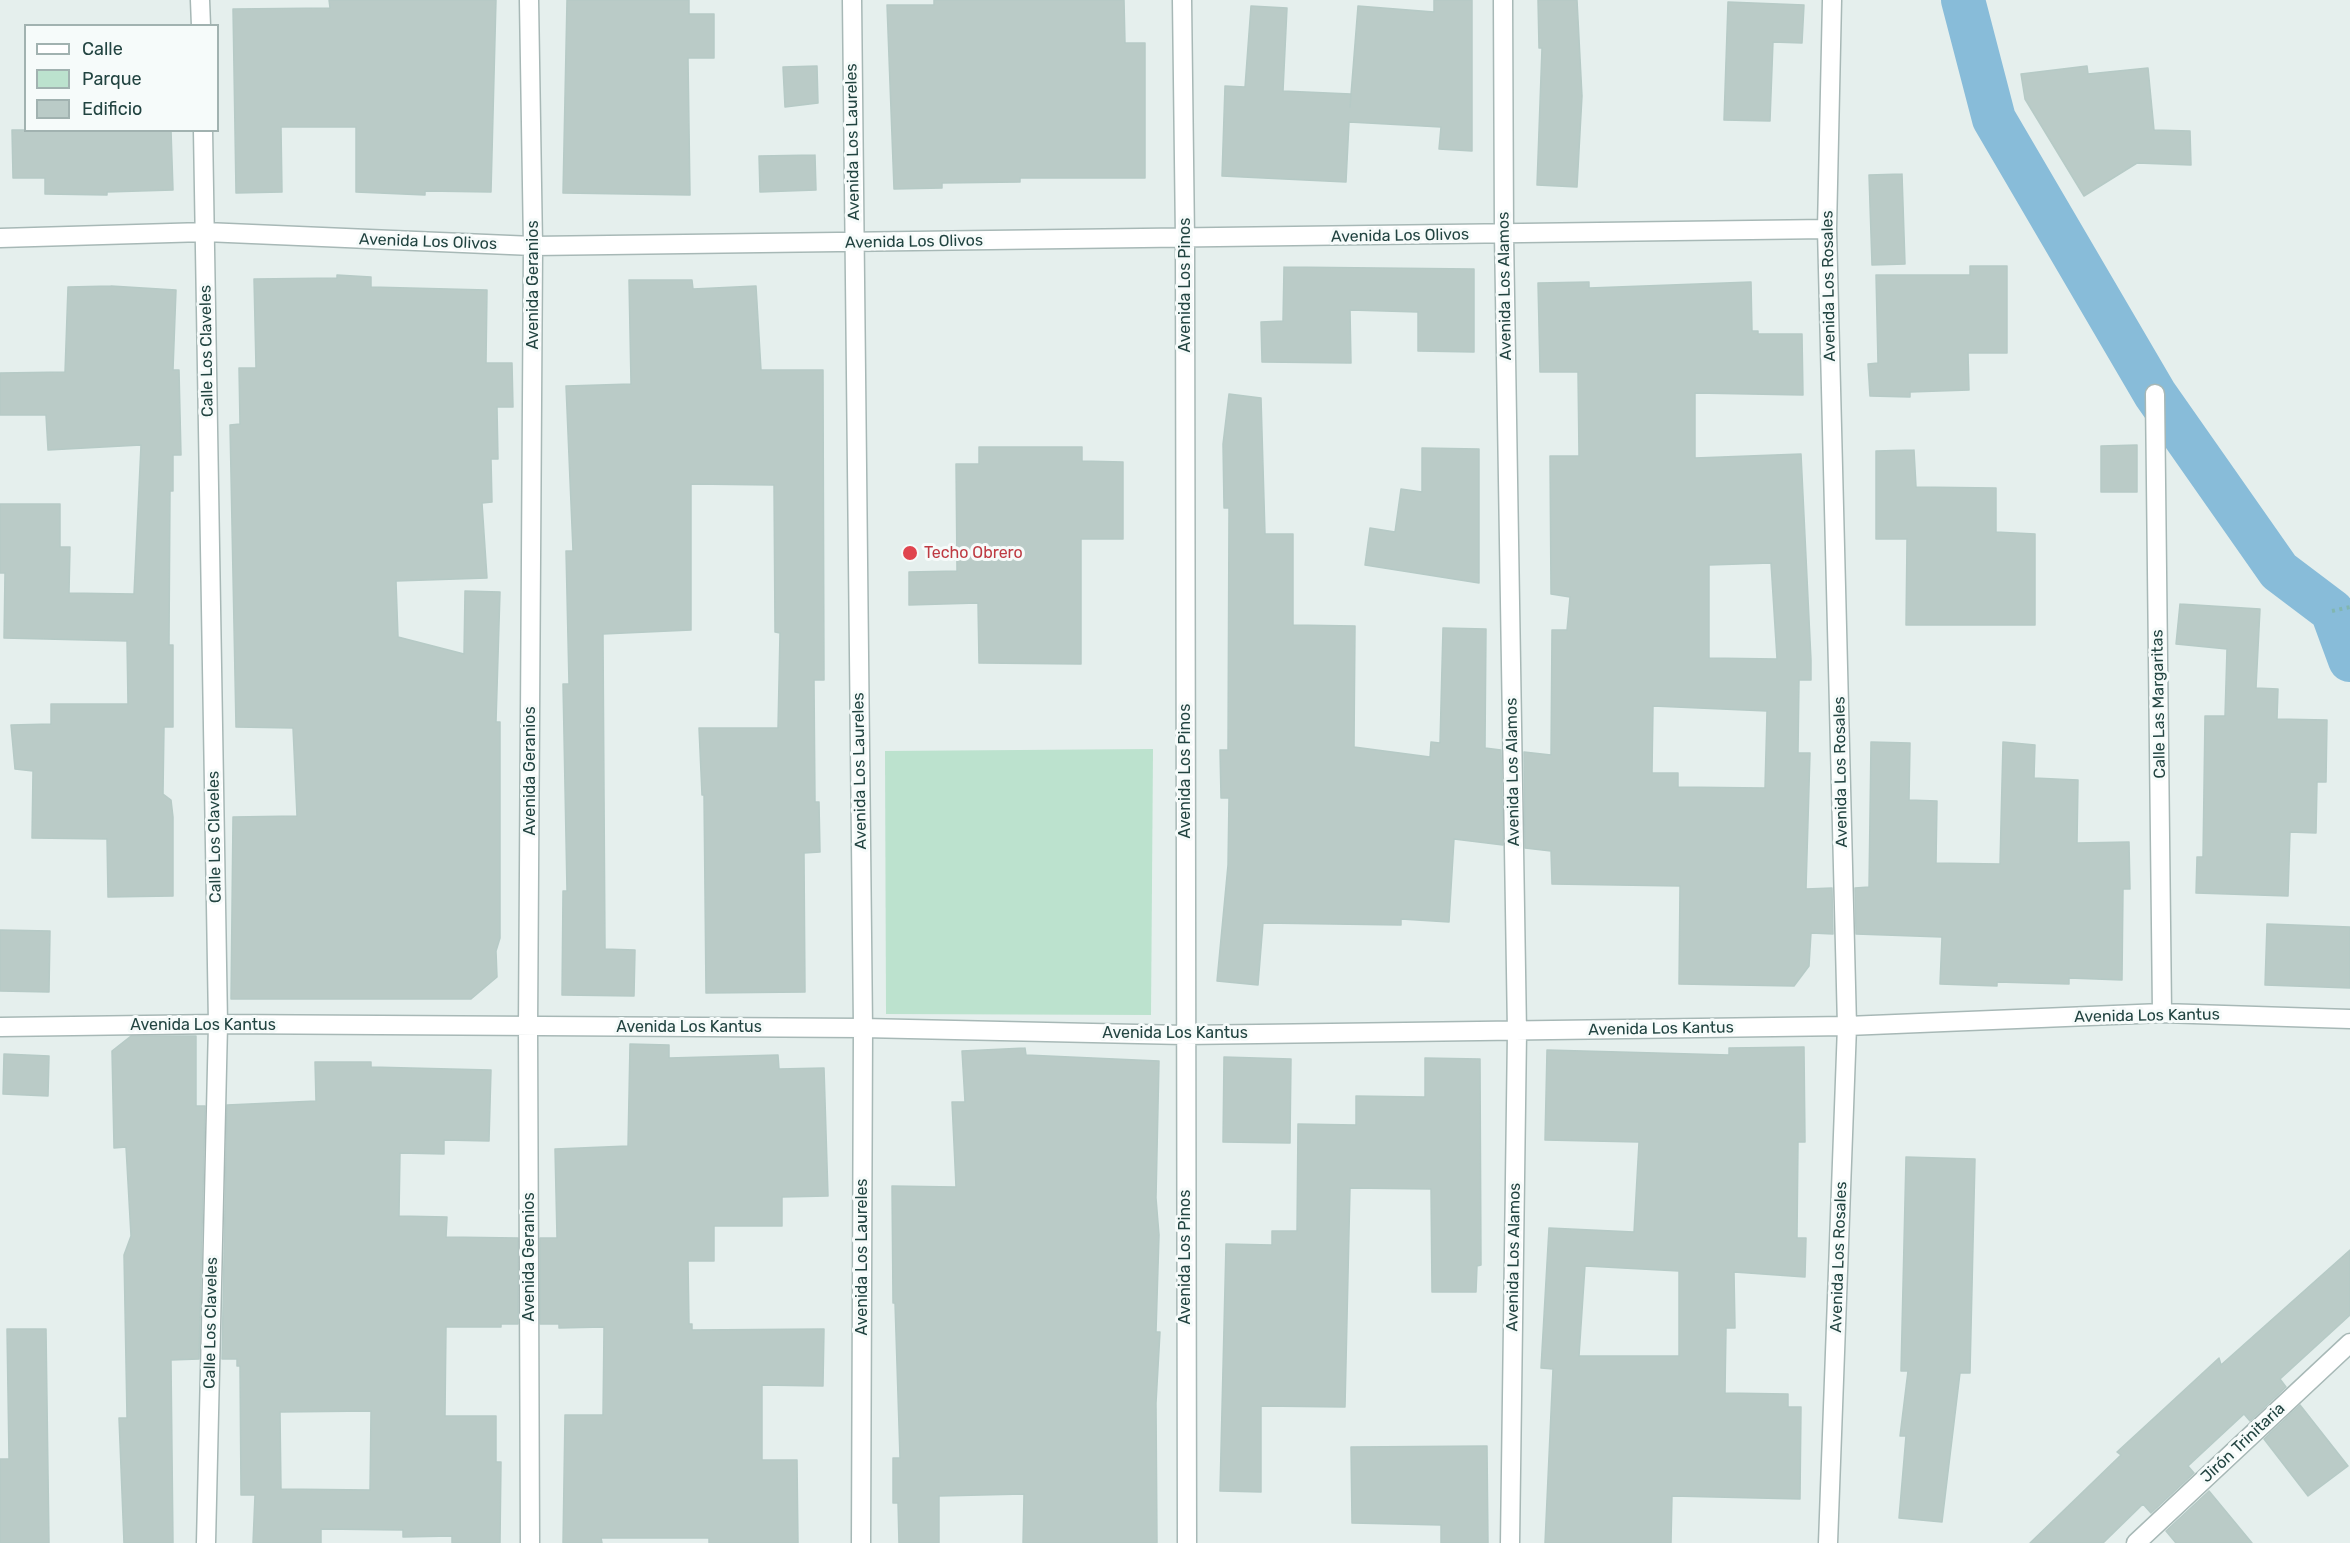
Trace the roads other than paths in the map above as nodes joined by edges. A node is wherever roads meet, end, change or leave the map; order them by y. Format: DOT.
graph roads {
  1 [pos="200,0"];
  2 [pos="529,0"];
  3 [pos="852,0"];
  4 [pos="1182,0"];
  5 [pos="1503,0"];
  6 [pos="1832,0"];
  7 [pos="201,24"];
  8 [pos="203,132"];
  9 [pos="1827,229"];
  10 [pos="205,232"];
  11 [pos="1503,234"];
  12 [pos="0,238"];
  13 [pos="1185,239"];
  14 [pos="854,243"];
  15 [pos="534,246"];
  16 [pos="2155,394"];
  17 [pos="2162,1013"];
  18 [pos="2350,1019"];
  19 [pos="218,1024"];
  20 [pos="1847,1026"];
  21 [pos="528,1027"];
  22 [pos="0,1028"];
  23 [pos="863,1028"];
  24 [pos="1517,1032"];
  25 [pos="1184,1035"];
  26 [pos="2350,1343"];
  27 [pos="2146,1540"];
  28 [pos="206,1543"];
  29 [pos="530,1543"];
  30 [pos="861,1543"];
  31 [pos="1187,1543"];
  32 [pos="1510,1543"];
  33 [pos="1828,1543"];
  1 -- 7 [label="street"];
  2 -- 15 [label="street, Avenida Geranios"];
  3 -- 14 [label="street, Avenida Los Laureles"];
  4 -- 13 [label="street, Avenida Los Pinos"];
  5 -- 11 [label="street, Avenida Los Alamos"];
  6 -- 9 [label="street, Avenida Los Rosales"];
  8 -- 10 [label="street, Calle Los Claveles"];
  9 -- 11 [label="street, Avenida Los Olivos"];
  9 -- 20 [label="street, Avenida Los Rosales"];
  10 -- 12 [label="street, Avenida Los Olivos"];
  10 -- 15 [label="street, Avenida Los Olivos"];
  10 -- 19 [label="street, Calle Los Claveles"];
  11 -- 13 [label="street, Avenida Los Olivos"];
  11 -- 24 [label="street, Avenida Los Alamos"];
  13 -- 14 [label="street, Avenida Los Olivos"];
  13 -- 25 [label="street, Avenida Los Pinos"];
  14 -- 15 [label="street, Avenida Los Olivos"];
  14 -- 23 [label="street, Avenida Los Laureles"];
  15 -- 21 [label="street, Avenida Geranios"];
  16 -- 17 [label="street, Calle Las Margaritas"];
  17 -- 18 [label="street, Avenida Los Kantus"];
  17 -- 20 [label="street, Avenida Los Kantus"];
  19 -- 21 [label="street, Avenida Los Kantus"];
  19 -- 22 [label="street, Avenida Los Kantus"];
  19 -- 28 [label="street, Calle Los Claveles"];
  20 -- 24 [label="street, Avenida Los Kantus"];
  20 -- 33 [label="street, Avenida Los Rosales"];
  21 -- 23 [label="street, Avenida Los Kantus"];
  21 -- 29 [label="street, Avenida Geranios"];
  23 -- 25 [label="street, Avenida Los Kantus"];
  23 -- 30 [label="street, Avenida Los Laureles"];
  24 -- 25 [label="street, Avenida Los Kantus"];
  24 -- 32 [label="street, Avenida Los Alamos"];
  25 -- 31 [label="street, Avenida Los Pinos"];
  26 -- 27 [label="street, Jirón Trinitaria"];
}
